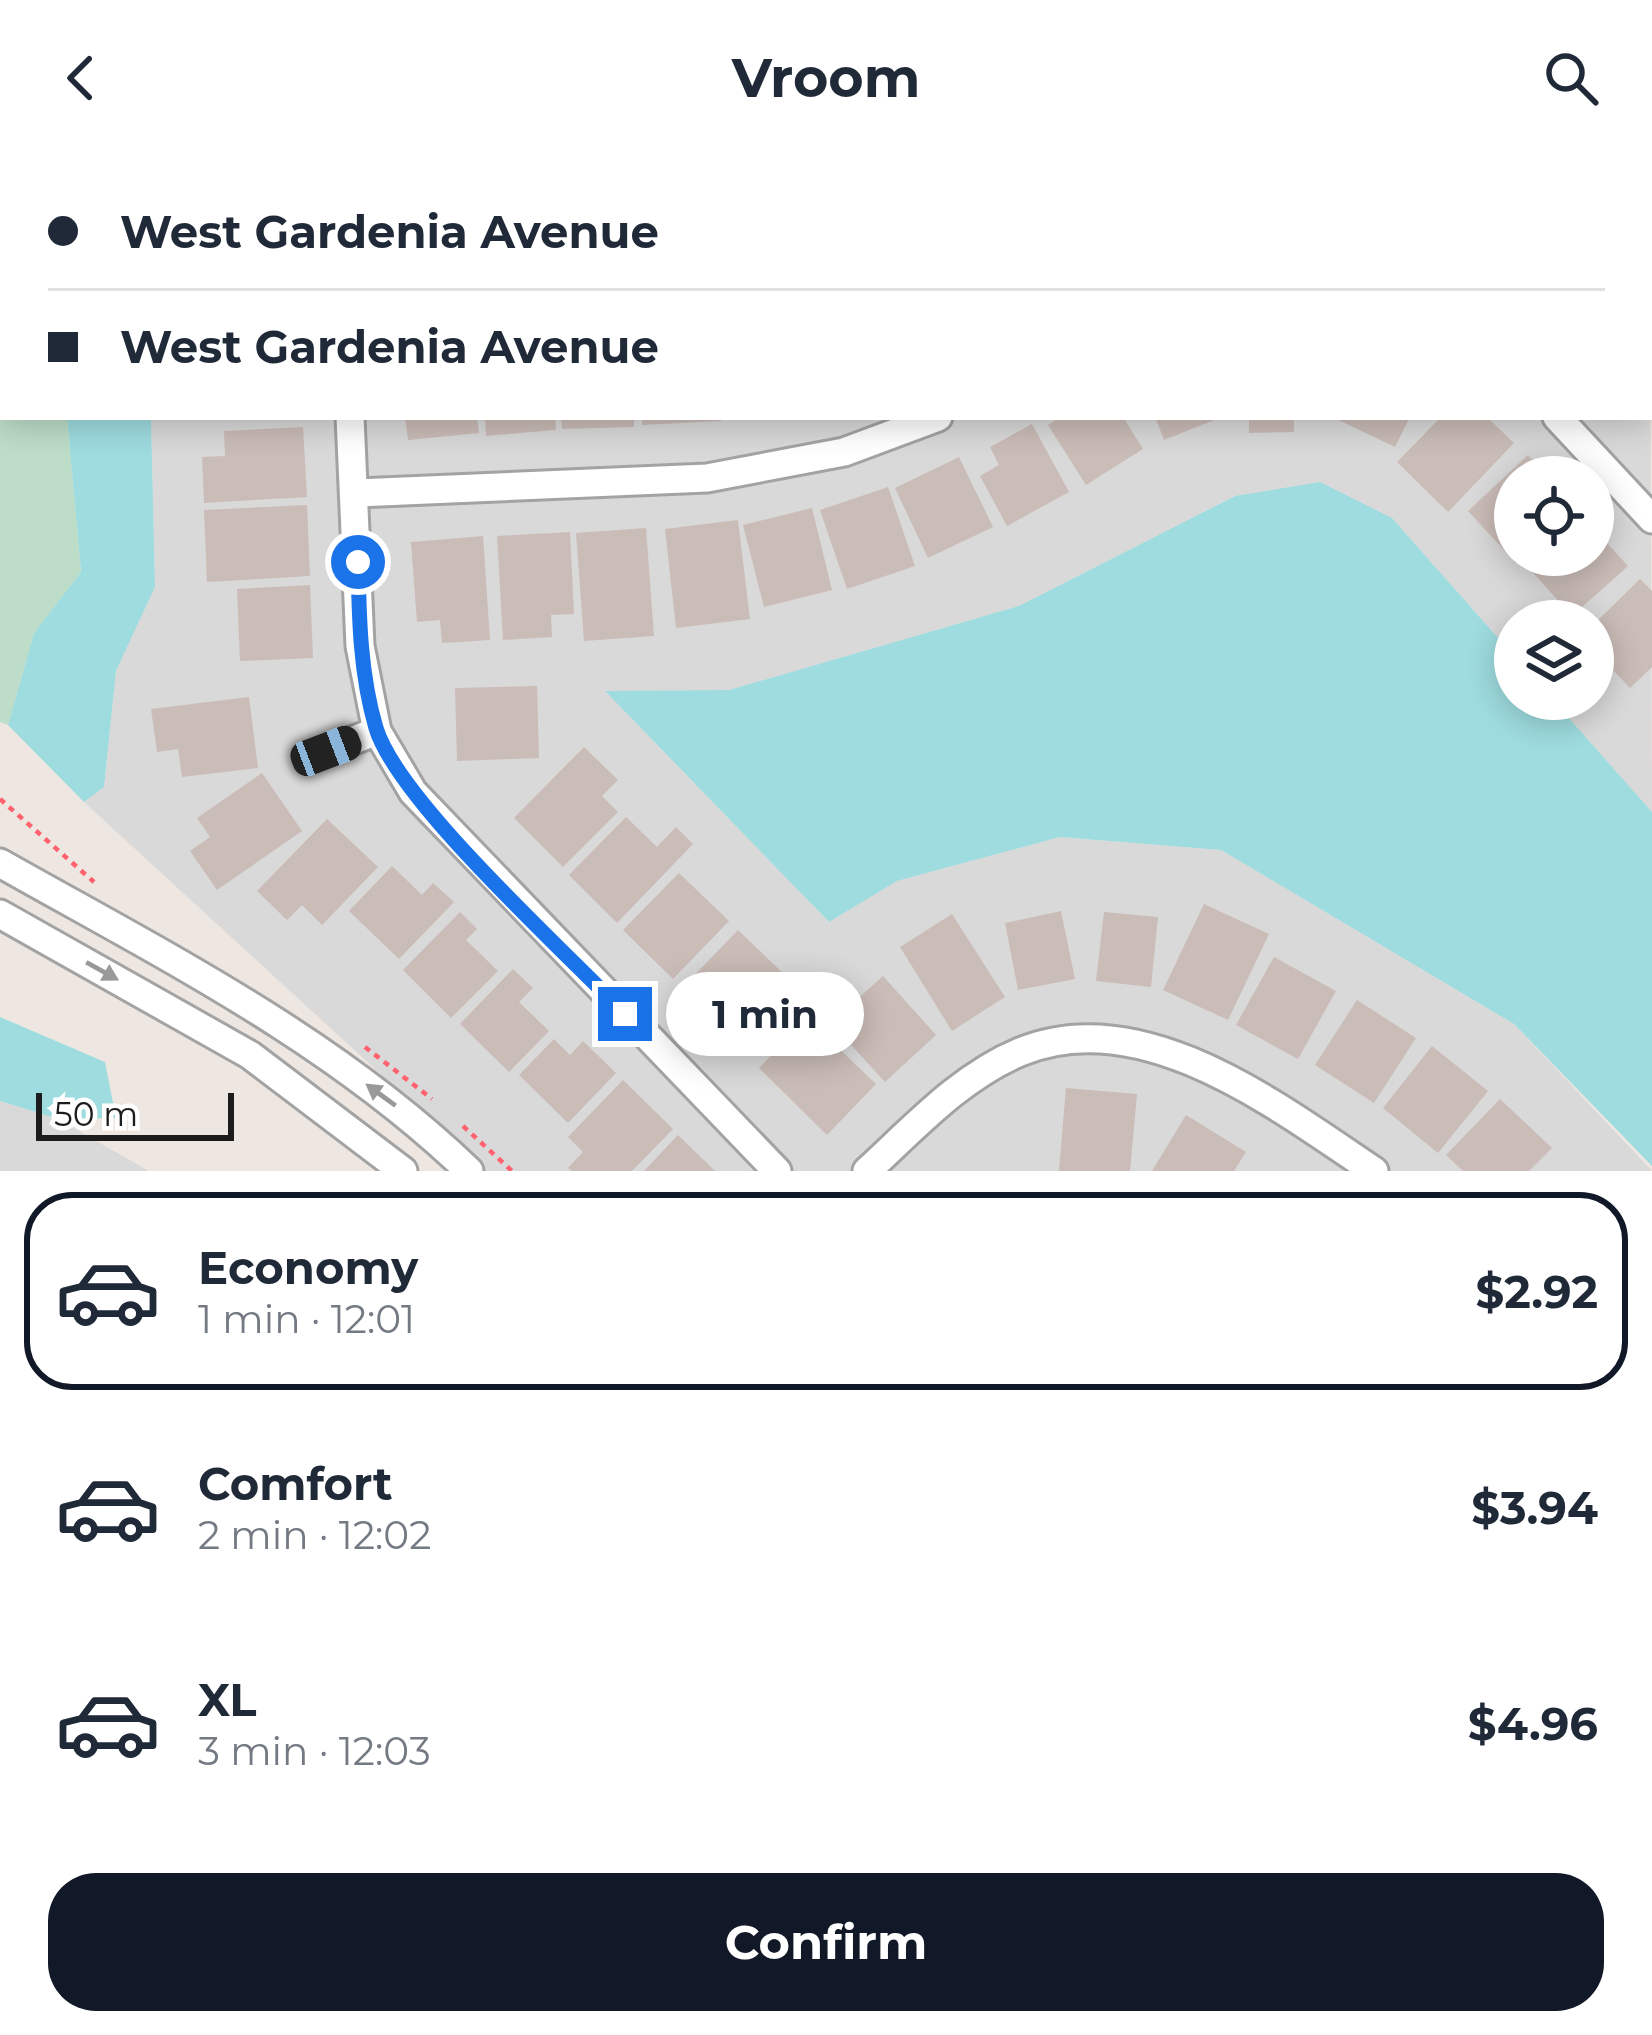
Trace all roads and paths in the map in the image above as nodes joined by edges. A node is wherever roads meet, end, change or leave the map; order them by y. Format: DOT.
graph roads {
  1 [pos="350,420"];
  2 [pos="930,420"];
  3 [pos="1560,420"];
  4 [pos="357,493"];
  5 [pos="1652,519"];
  6 [pos="376,731"];
  7 [pos="326,751"];
  8 [pos="0,844"];
  9 [pos="0,863"];
  10 [pos="25,877"];
  11 [pos="2,916"];
  12 [pos="403,1171"];
  13 [pos="469,1171"];
  14 [pos="777,1171"];
  15 [pos="867,1171"];
  16 [pos="1374,1171"];
  1 -- 4 [label="street"];
  2 -- 4 [label="street"];
  3 -- 5 [label="street"];
  4 -- 6 [label="street"];
  6 -- 7 [label="street"];
  6 -- 14 [label="street"];
  8 -- 10 [label="street"];
  9 -- 10 [label="street"];
  13 -- 10 [label="street, one-way"];
  11 -- 12 [label="street, one-way"];
  15 -- 16 [label="street"];
}
